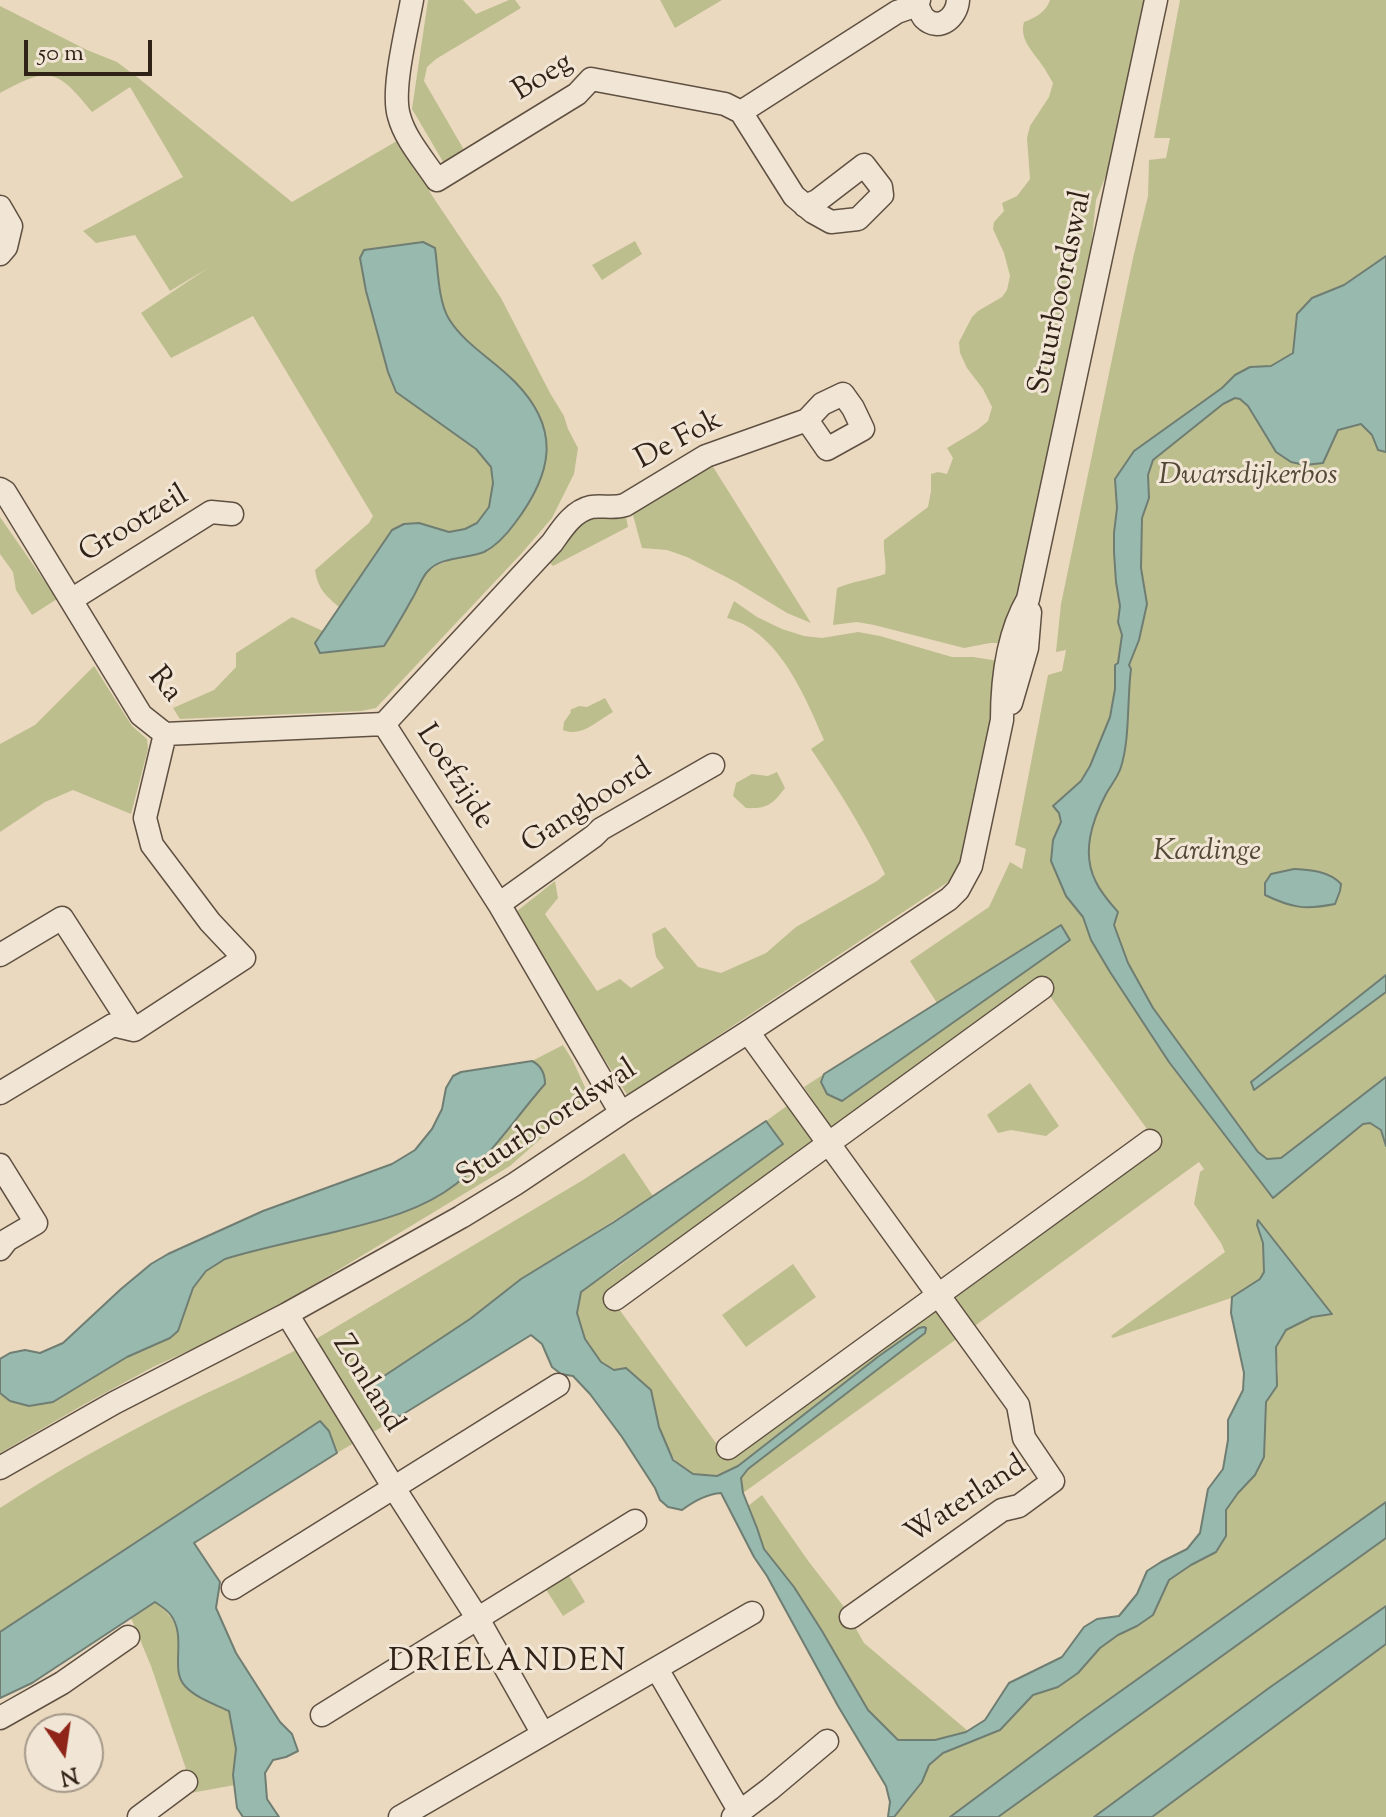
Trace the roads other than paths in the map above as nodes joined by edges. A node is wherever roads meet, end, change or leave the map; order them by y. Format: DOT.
graph roads {
  1 [pos="412,0"];
  2 [pos="958,0"];
  3 [pos="1156,0"];
  4 [pos="918,2"];
  5 [pos="741,112"];
  6 [pos="805,206"];
  7 [pos="0,207"];
  8 [pos="0,254"];
  9 [pos="807,420"];
  10 [pos="0,489"];
  11 [pos="580,511"];
  12 [pos="232,514"];
  13 [pos="71,600"];
  14 [pos="384,724"];
  15 [pos="165,734"];
  16 [pos="713,765"];
  17 [pos="499,904"];
  18 [pos="0,955"];
  19 [pos="1042,988"];
  20 [pos="134,1030"];
  21 [pos="748,1032"];
  22 [pos="0,1093"];
  23 [pos="621,1113"];
  24 [pos="1150,1141"];
  25 [pos="828,1143"];
  26 [pos="0,1165"];
  27 [pos="0,1249"];
  28 [pos="938,1295"];
  29 [pos="615,1299"];
  30 [pos="287,1314"];
  31 [pos="558,1385"];
  32 [pos="728,1448"];
  33 [pos="0,1468"];
  34 [pos="394,1488"];
  35 [pos="635,1521"];
  36 [pos="233,1588"];
  37 [pos="752,1613"];
  38 [pos="851,1617"];
  39 [pos="478,1619"];
  40 [pos="128,1637"];
  41 [pos="657,1669"];
  42 [pos="322,1715"];
  43 [pos="0,1718"];
  44 [pos="543,1734"];
  45 [pos="827,1741"];
  46 [pos="186,1782"];
  47 [pos="434,1809"];
  48 [pos="737,1815"];
  49 [pos="139,1817"];
  50 [pos="400,1817"];
  1 -- 5 [label="street, Boeg"];
  2 -- 4 [label="street"];
  3 -- 21 [label="street, Stuurboordswal"];
  4 -- 5 [label="street"];
  5 -- 6 [label="street"];
  7 -- 8 [label="street"];
  9 -- 11 [label="street, De Fok"];
  10 -- 13 [label="street, Ra"];
  11 -- 14 [label="street, Loefzijde"];
  12 -- 13 [label="street, Grootzeil"];
  13 -- 15 [label="street, Ra"];
  14 -- 15 [label="street, Ra"];
  14 -- 17 [label="street, Loefzijde"];
  15 -- 20 [label="street"];
  16 -- 17 [label="street, Gangboord"];
  17 -- 23 [label="street, Loefzijde"];
  18 -- 20 [label="street"];
  19 -- 25 [label="street"];
  20 -- 22 [label="street"];
  21 -- 23 [label="street, Stuurboordswal"];
  21 -- 25 [label="street, Waterland"];
  23 -- 30 [label="street, Stuurboordswal"];
  24 -- 28 [label="street"];
  25 -- 28 [label="street, Waterland"];
  25 -- 29 [label="street"];
  26 -- 27 [label="street"];
  28 -- 32 [label="street"];
  28 -- 38 [label="street, Waterland"];
  30 -- 33 [label="street, Stuurboordswal"];
  30 -- 34 [label="street, Zonland"];
  31 -- 34 [label="street"];
  34 -- 36 [label="street"];
  34 -- 39 [label="street, Zonland"];
  35 -- 39 [label="street"];
  37 -- 41 [label="street"];
  39 -- 42 [label="street"];
  39 -- 44 [label="street, Zonland"];
  40 -- 43 [label="street"];
  41 -- 44 [label="street"];
  41 -- 48 [label="street"];
  44 -- 47 [label="street"];
  45 -- 48 [label="street"];
  46 -- 49 [label="street"];
  47 -- 50 [label="street"];
}
